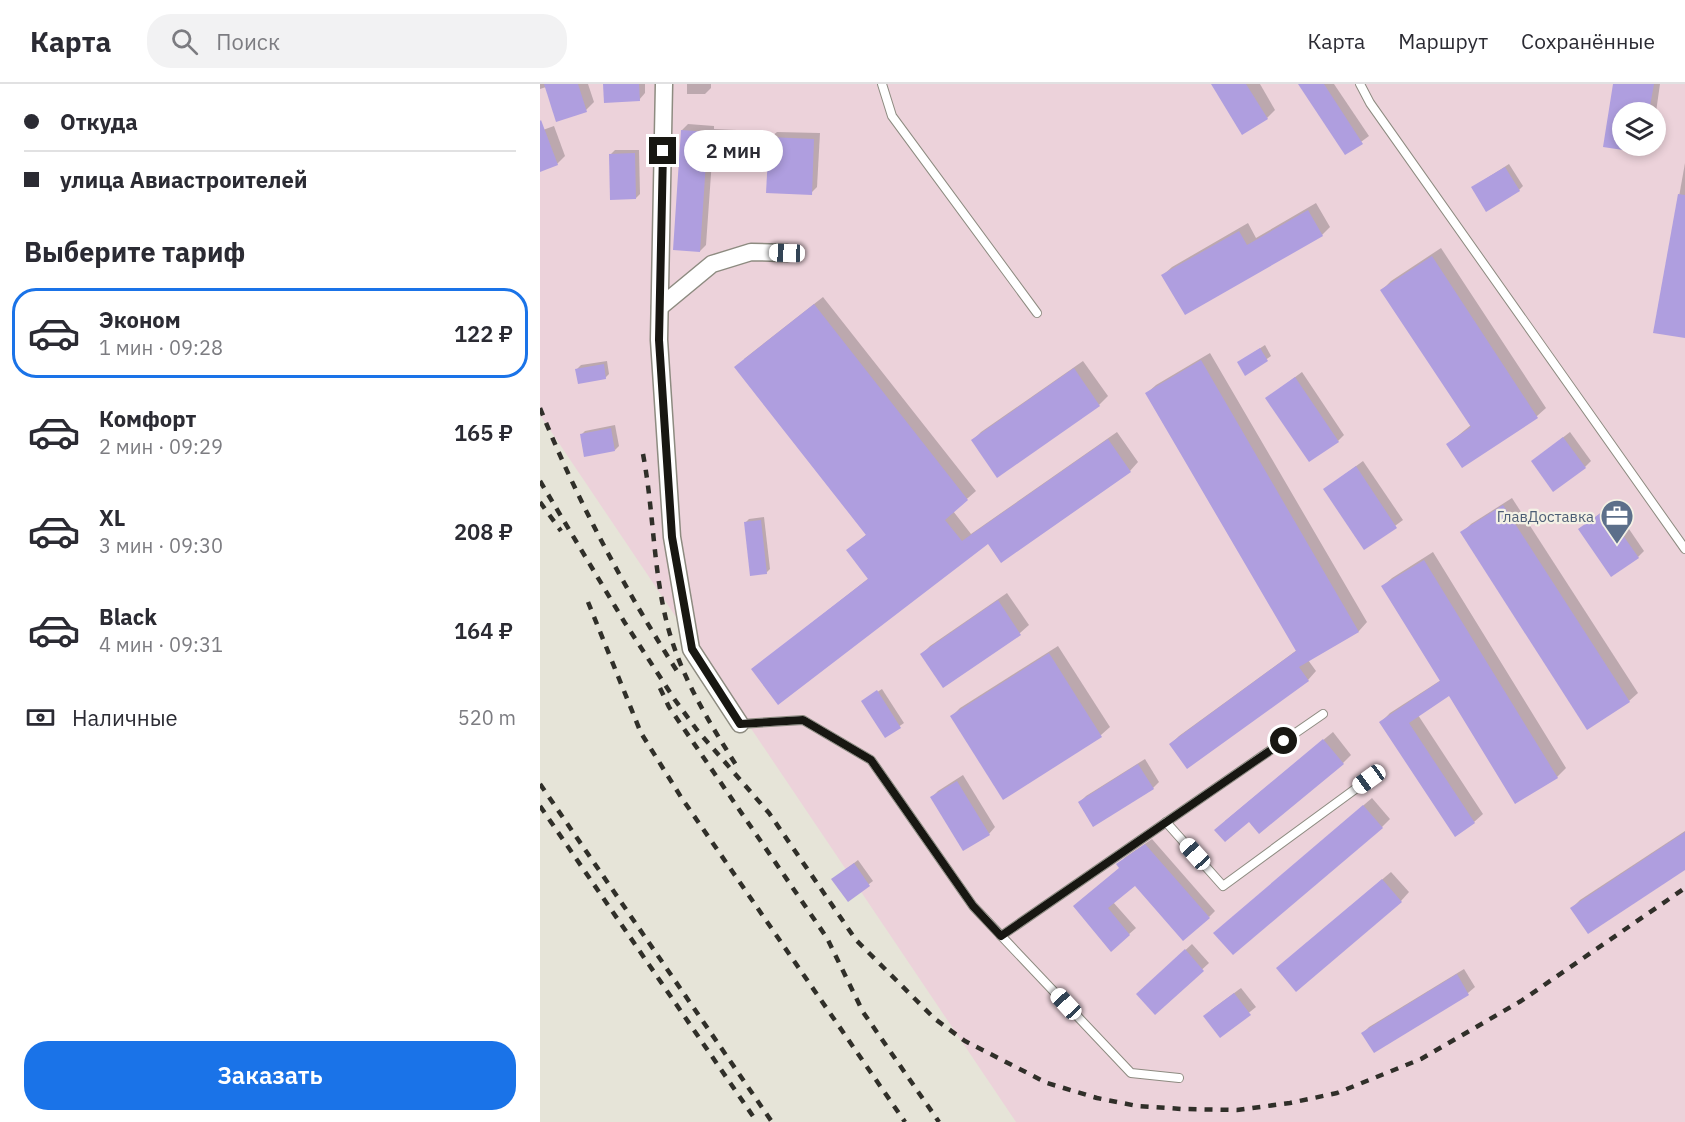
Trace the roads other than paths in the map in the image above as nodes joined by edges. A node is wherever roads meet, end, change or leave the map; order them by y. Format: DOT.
graph roads {
  1 [pos="664,84"];
  2 [pos="882,84"];
  3 [pos="1360,84"];
  4 [pos="787,253"];
  5 [pos="660,307"];
  6 [pos="1037,313"];
  7 [pos="1685,549"];
  8 [pos="1323,714"];
  9 [pos="740,724"];
  10 [pos="1369,779"];
  11 [pos="1166,822"];
  12 [pos="1001,936"];
  13 [pos="1179,1078"];
  1 -- 5 [label="street"];
  2 -- 6 [label="lane"];
  3 -- 7 [label="lane"];
  4 -- 5 [label="street"];
  5 -- 9 [label="street"];
  8 -- 11 [label="lane"];
  9 -- 12 [label="lane"];
  10 -- 11 [label="lane"];
  11 -- 12 [label="lane"];
  12 -- 13 [label="lane"];
}
